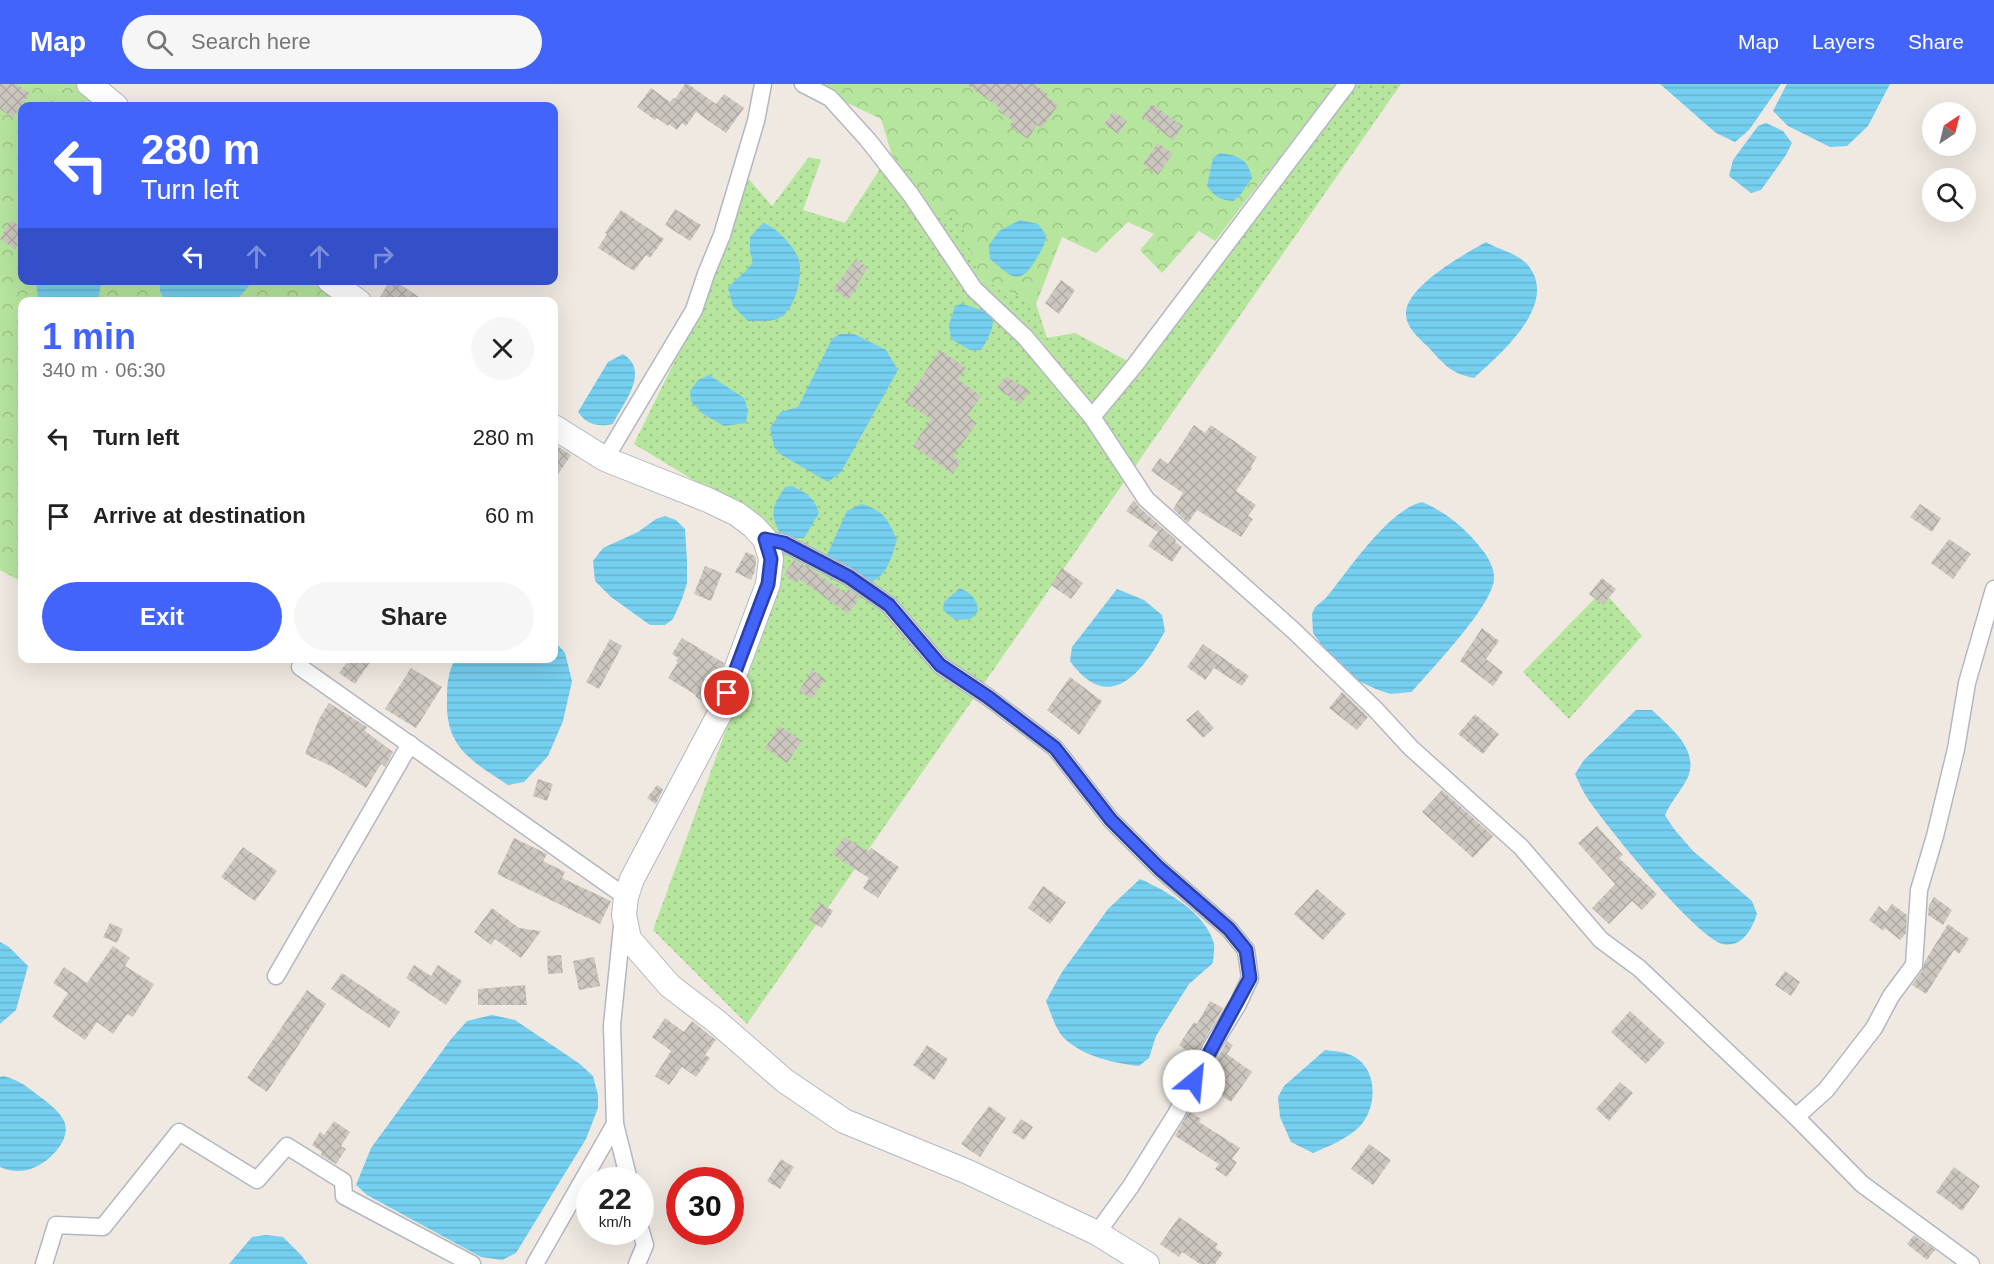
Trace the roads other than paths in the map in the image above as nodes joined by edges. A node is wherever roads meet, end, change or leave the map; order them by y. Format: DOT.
graph roads {
  1 [pos="89,84"];
  2 [pos="763,84"];
  3 [pos="803,84"];
  4 [pos="1347,84"];
  5 [pos="111,102"];
  6 [pos="336,285"];
  7 [pos="351,297"];
  8 [pos="1092,417"];
  9 [pos="558,430"];
  10 [pos="605,459"];
  11 [pos="765,539"];
  12 [pos="1994,589"];
  13 [pos="300,667"];
  14 [pos="410,744"];
  15 [pos="625,906"];
  16 [pos="276,976"];
  17 [pos="1796,1117"];
  18 [pos="615,1124"];
  19 [pos="626,1167"];
  20 [pos="1097,1233"];
  21 [pos="645,1245"];
  22 [pos="44,1264"];
  23 [pos="472,1264"];
  24 [pos="535,1264"];
  25 [pos="637,1264"];
  26 [pos="1147,1264"];
  27 [pos="1971,1264"];
  1 -- 5 [label="street"];
  2 -- 10 [label="street"];
  3 -- 8 [label="street"];
  4 -- 8 [label="street"];
  6 -- 7 [label="street"];
  8 -- 17 [label="street"];
  9 -- 10 [label="street"];
  10 -- 11 [label="street"];
  11 -- 15 [label="street"];
  11 -- 20 [label="street"];
  12 -- 17 [label="street"];
  13 -- 14 [label="street"];
  14 -- 15 [label="street"];
  14 -- 16 [label="street"];
  15 -- 18 [label="street"];
  15 -- 20 [label="street"];
  17 -- 27 [label="street"];
  18 -- 19 [label="street"];
  18 -- 24 [label="street"];
  20 -- 26 [label="street"];
  21 -- 25 [label="street"];
  22 -- 23 [label="street"];
}
